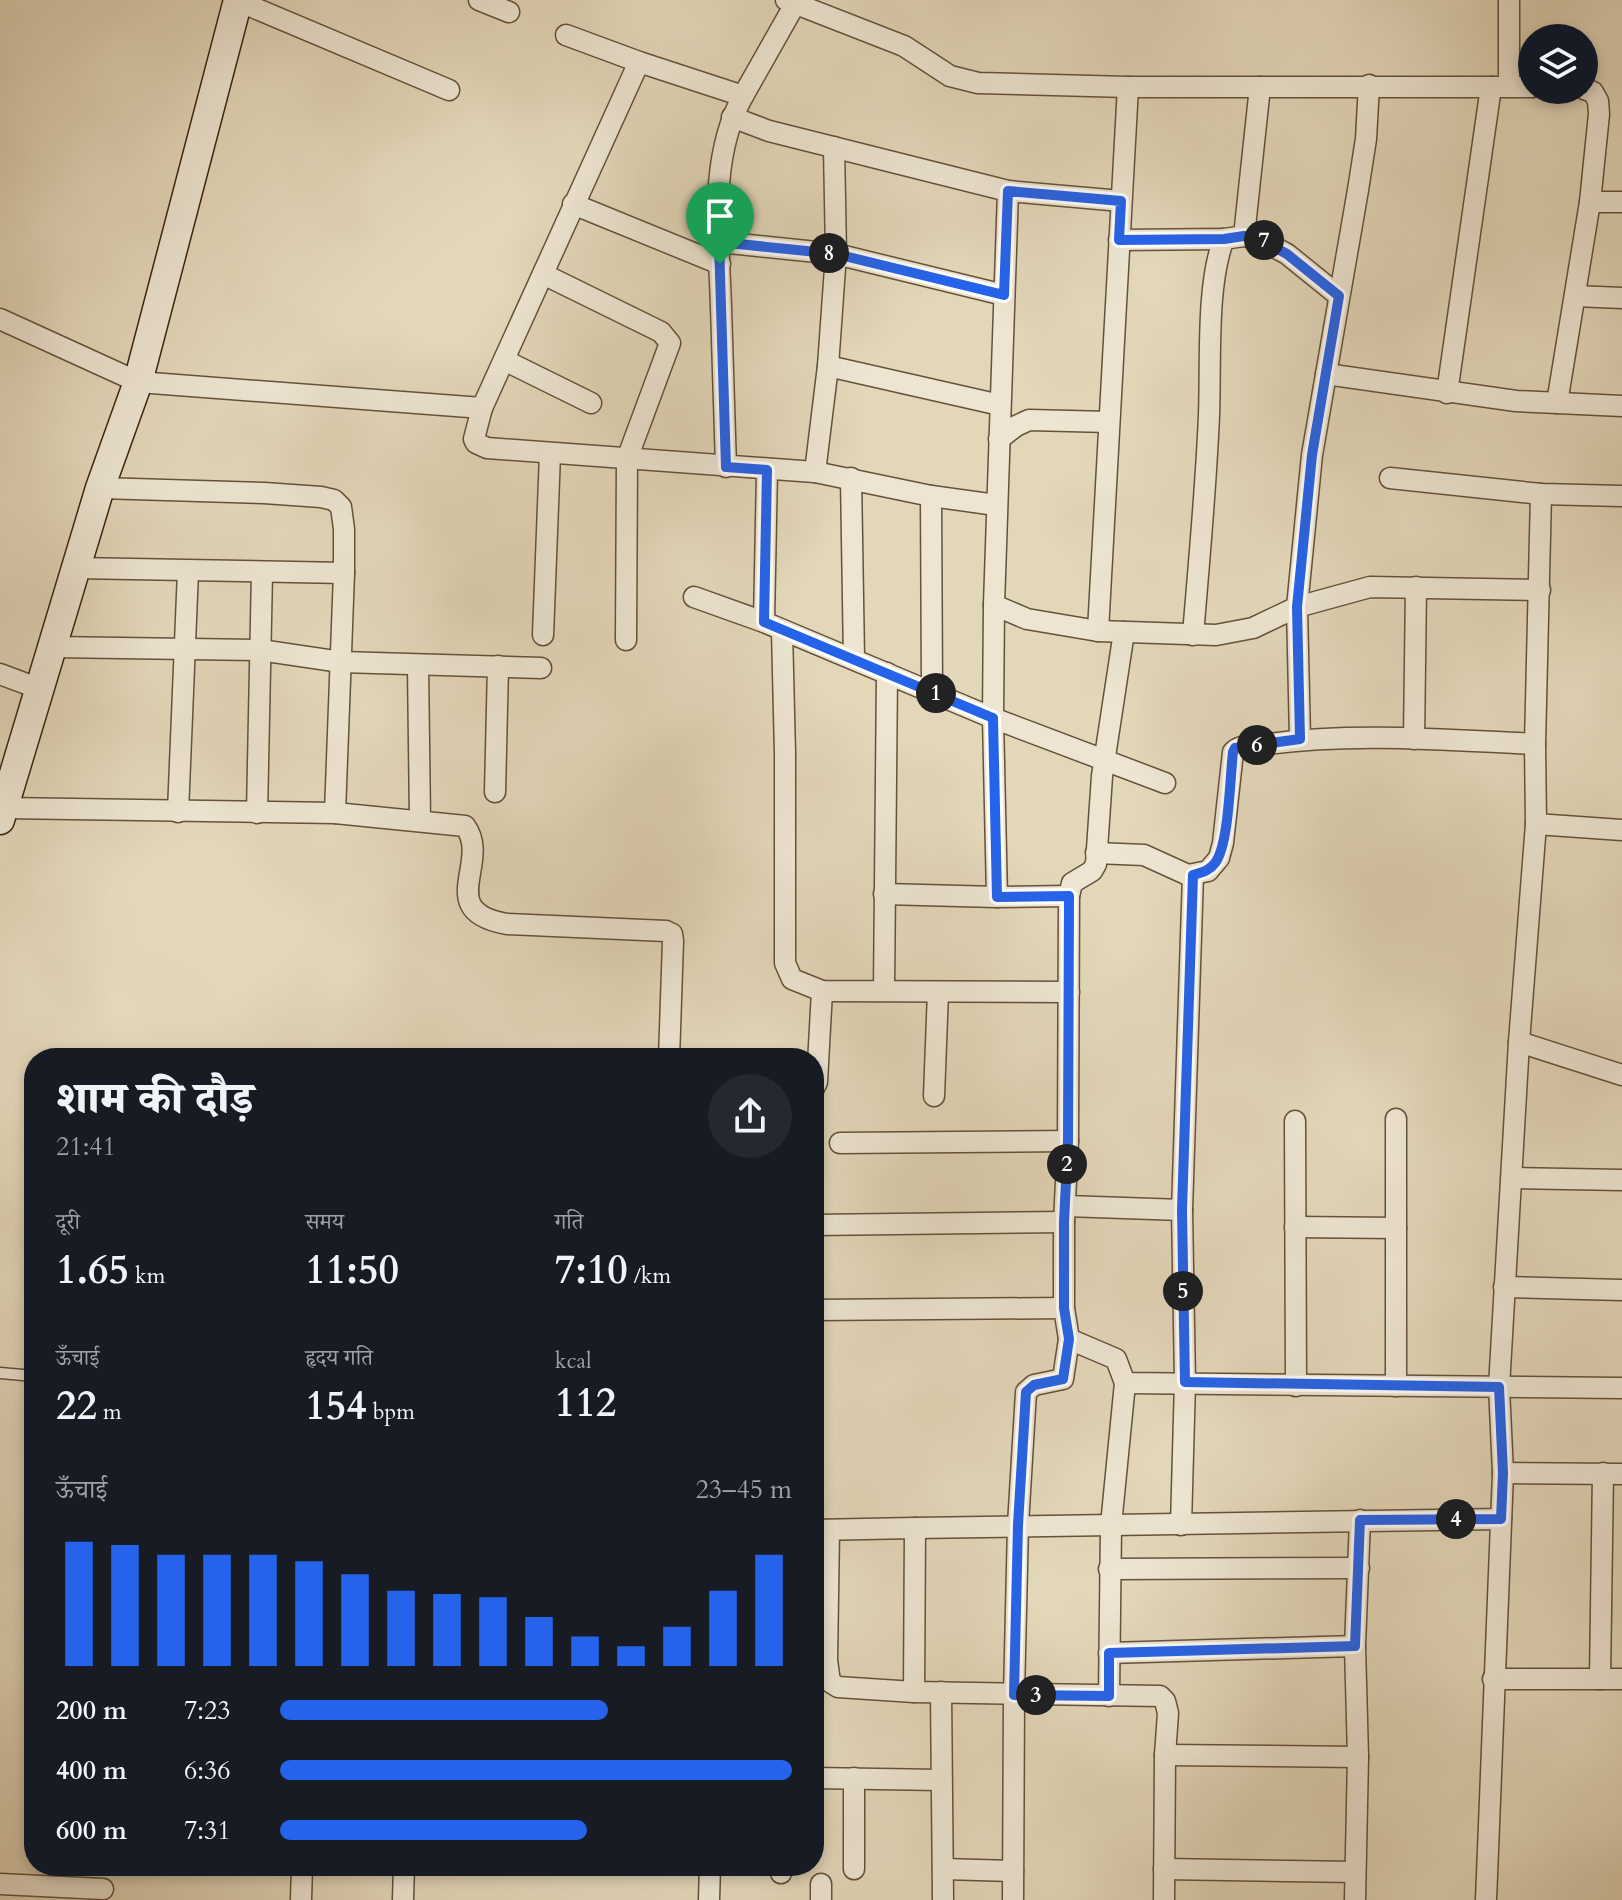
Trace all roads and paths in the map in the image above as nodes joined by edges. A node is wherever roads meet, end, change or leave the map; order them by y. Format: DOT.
graph roads {
  1 [pos="238,0"];
  2 [pos="479,0"];
  3 [pos="1509,0"];
  4 [pos="791,2"];
  5 [pos="509,12"];
  6 [pos="566,35"];
  7 [pos="639,62"];
  8 [pos="1369,85"];
  9 [pos="1500,86"];
  10 [pos="1128,87"];
  11 [pos="1260,87"];
  12 [pos="1518,87"];
  13 [pos="449,90"];
  14 [pos="743,96"];
  15 [pos="1598,104"];
  16 [pos="732,117"];
  17 [pos="834,147"];
  18 [pos="1008,191"];
  19 [pos="1121,201"];
  20 [pos="1590,202"];
  21 [pos="1622,202"];
  22 [pos="573,204"];
  23 [pos="1234,237"];
  24 [pos="1119,240"];
  25 [pos="719,242"];
  26 [pos="836,254"];
  27 [pos="720,264"];
  28 [pos="543,274"];
  29 [pos="1004,295"];
  30 [pos="1339,296"];
  31 [pos="1575,296"];
  32 [pos="1622,298"];
  33 [pos="0,319"];
  34 [pos="504,360"];
  35 [pos="828,366"];
  36 [pos="1326,374"];
  37 [pos="138,382"];
  38 [pos="1447,393"];
  39 [pos="591,403"];
  40 [pos="1557,403"];
  41 [pos="1000,405"];
  42 [pos="1622,406"];
  43 [pos="482,408"];
  44 [pos="1109,422"];
  45 [pos="999,439"];
  46 [pos="550,454"];
  47 [pos="627,459"];
  48 [pos="726,467"];
  49 [pos="767,470"];
  50 [pos="815,472"];
  51 [pos="851,478"];
  52 [pos="1390,478"];
  53 [pos="100,488"];
  54 [pos="1541,494"];
  55 [pos="931,496"];
  56 [pos="1622,496"];
  57 [pos="996,505"];
  58 [pos="76,568"];
  59 [pos="188,571"];
  60 [pos="262,572"];
  61 [pos="344,573"];
  62 [pos="1416,587"];
  63 [pos="1540,590"];
  64 [pos="694,597"];
  65 [pos="994,605"];
  66 [pos="1297,607"];
  67 [pos="773,627"];
  68 [pos="1098,631"];
  69 [pos="1124,632"];
  70 [pos="543,635"];
  71 [pos="1193,635"];
  72 [pos="626,640"];
  73 [pos="53,647"];
  74 [pos="183,649"];
  75 [pos="260,650"];
  76 [pos="854,659"];
  77 [pos="341,662"];
  78 [pos="418,665"];
  79 [pos="498,666"];
  80 [pos="541,668"];
  81 [pos="887,673"];
  82 [pos="0,674"];
  83 [pos="40,689"];
  84 [pos="932,691"];
  85 [pos="993,718"];
  86 [pos="1300,739"];
  87 [pos="1414,739"];
  88 [pos="1535,744"];
  89 [pos="1104,760"];
  90 [pos="1165,783"];
  91 [pos="495,792"];
  92 [pos="178,812"];
  93 [pos="257,813"];
  94 [pos="335,813"];
  95 [pos="3,814"];
  96 [pos="420,820"];
  97 [pos="1536,824"];
  98 [pos="1622,830"];
  99 [pos="1096,853"];
  100 [pos="1193,875"];
  101 [pos="884,894"];
  102 [pos="1069,896"];
  103 [pos="997,897"];
  104 [pos="884,990"];
  105 [pos="822,991"];
  106 [pos="938,992"];
  107 [pos="1069,992"];
  108 [pos="1519,1042"];
  109 [pos="669,1048"];
  110 [pos="819,1048"];
  111 [pos="1622,1075"];
  112 [pos="934,1096"];
  113 [pos="1396,1119"];
  114 [pos="1295,1121"];
  115 [pos="1068,1141"];
  116 [pos="840,1143"];
  117 [pos="1512,1178"];
  118 [pos="1622,1180"];
  119 [pos="1182,1210"];
  120 [pos="1065,1214"];
  121 [pos="824,1225"];
  122 [pos="1295,1227"];
  123 [pos="1396,1228"];
  124 [pos="1504,1287"];
  125 [pos="1622,1290"];
  126 [pos="1064,1308"];
  127 [pos="824,1310"];
  128 [pos="1069,1339"];
  129 [pos="0,1373"];
  130 [pos="24,1375"];
  131 [pos="1185,1382"];
  132 [pos="1125,1383"];
  133 [pos="1296,1386"];
  134 [pos="1396,1386"];
  135 [pos="1499,1387"];
  136 [pos="1622,1388"];
  137 [pos="1503,1473"];
  138 [pos="1613,1474"];
  139 [pos="1501,1519"];
  140 [pos="1360,1520"];
  141 [pos="1018,1525"];
  142 [pos="1111,1525"];
  143 [pos="1181,1525"];
  144 [pos="915,1528"];
  145 [pos="824,1530"];
  146 [pos="1359,1568"];
  147 [pos="1109,1569"];
  148 [pos="824,1582"];
  149 [pos="1355,1646"];
  150 [pos="1109,1653"];
  151 [pos="1493,1679"];
  152 [pos="1600,1679"];
  153 [pos="1622,1679"];
  154 [pos="914,1692"];
  155 [pos="941,1692"];
  156 [pos="1014,1695"];
  157 [pos="1109,1696"];
  158 [pos="1165,1755"];
  159 [pos="1358,1757"];
  160 [pos="824,1778"];
  161 [pos="854,1778"];
  162 [pos="941,1780"];
  163 [pos="854,1869"];
  164 [pos="943,1869"];
  165 [pos="1164,1869"];
  166 [pos="1013,1871"];
  167 [pos="1355,1872"];
  168 [pos="302,1876"];
  169 [pos="404,1876"];
  170 [pos="710,1876"];
  171 [pos="0,1884"];
  172 [pos="103,1889"];
  173 [pos="301,1900"];
  174 [pos="403,1900"];
  175 [pos="709,1900"];
  176 [pos="943,1900"];
  177 [pos="1013,1900"];
  178 [pos="1164,1900"];
  179 [pos="1355,1900"];
  180 [pos="1486,1900"];
  1 -- 13 [label="street"];
  1 -- 37 [label="street"];
  2 -- 5 [label="street"];
  3 -- 9 [label="street"];
  4 -- 10 [label="street"];
  4 -- 14 [label="street"];
  6 -- 7 [label="street"];
  7 -- 14 [label="street"];
  7 -- 22 [label="street"];
  8 -- 9 [label="street"];
  8 -- 11 [label="street"];
  8 -- 30 [label="street"];
  9 -- 12 [label="street"];
  9 -- 38 [label="street"];
  10 -- 11 [label="street"];
  10 -- 19 [label="street"];
  11 -- 23 [label="street"];
  14 -- 16 [label="street"];
  15 -- 20 [label="street"];
  16 -- 17 [label="street"];
  16 -- 25 [label="street"];
  17 -- 18 [label="street"];
  17 -- 26 [label="street"];
  18 -- 19 [label="street"];
  18 -- 29 [label="street"];
  19 -- 24 [label="street"];
  20 -- 21 [label="street"];
  20 -- 31 [label="street"];
  22 -- 27 [label="street"];
  22 -- 28 [label="street"];
  23 -- 24 [label="street"];
  23 -- 30 [label="street"];
  23 -- 71 [label="street"];
  24 -- 44 [label="street"];
  25 -- 26 [label="street"];
  25 -- 27 [label="street"];
  26 -- 29 [label="street"];
  26 -- 35 [label="street"];
  27 -- 48 [label="street"];
  28 -- 34 [label="street"];
  28 -- 47 [label="street"];
  29 -- 41 [label="street"];
  30 -- 36 [label="street"];
  31 -- 32 [label="street"];
  31 -- 40 [label="street"];
  33 -- 37 [label="street"];
  34 -- 39 [label="street"];
  34 -- 43 [label="street"];
  35 -- 41 [label="street"];
  35 -- 50 [label="street"];
  36 -- 38 [label="street"];
  36 -- 66 [label="street"];
  37 -- 43 [label="street"];
  37 -- 53 [label="street"];
  38 -- 40 [label="street"];
  40 -- 42 [label="street"];
  41 -- 45 [label="street"];
  43 -- 46 [label="street"];
  44 -- 45 [label="street"];
  44 -- 68 [label="street"];
  45 -- 57 [label="street"];
  46 -- 47 [label="street"];
  46 -- 70 [label="street"];
  47 -- 48 [label="street"];
  47 -- 72 [label="street"];
  48 -- 49 [label="street"];
  49 -- 50 [label="street"];
  49 -- 67 [label="street"];
  50 -- 51 [label="street"];
  51 -- 55 [label="street"];
  51 -- 76 [label="street"];
  52 -- 54 [label="street"];
  53 -- 58 [label="street"];
  53 -- 61 [label="street"];
  54 -- 56 [label="street"];
  54 -- 63 [label="street"];
  55 -- 57 [label="street"];
  55 -- 84 [label="street"];
  57 -- 65 [label="street"];
  58 -- 59 [label="street"];
  58 -- 73 [label="street"];
  59 -- 60 [label="street"];
  59 -- 74 [label="street"];
  60 -- 61 [label="street"];
  60 -- 75 [label="street"];
  61 -- 77 [label="street"];
  62 -- 63 [label="street"];
  62 -- 66 [label="street"];
  62 -- 87 [label="street"];
  63 -- 88 [label="street"];
  64 -- 67 [label="street"];
  65 -- 68 [label="street"];
  65 -- 85 [label="street"];
  66 -- 71 [label="street"];
  66 -- 86 [label="street"];
  67 -- 76 [label="street"];
  67 -- 105 [label="street"];
  68 -- 69 [label="street"];
  69 -- 71 [label="street"];
  69 -- 89 [label="street"];
  73 -- 74 [label="street"];
  73 -- 83 [label="street"];
  74 -- 75 [label="street"];
  74 -- 92 [label="street"];
  75 -- 77 [label="street"];
  75 -- 93 [label="street"];
  76 -- 81 [label="street"];
  77 -- 78 [label="street"];
  77 -- 94 [label="street"];
  78 -- 79 [label="street"];
  78 -- 96 [label="street"];
  79 -- 80 [label="street"];
  79 -- 91 [label="street"];
  81 -- 84 [label="street"];
  81 -- 101 [label="street"];
  82 -- 83 [label="street"];
  83 -- 95 [label="street"];
  84 -- 85 [label="street"];
  85 -- 89 [label="street"];
  85 -- 103 [label="street"];
  86 -- 87 [label="street"];
  86 -- 100 [label="street"];
  87 -- 88 [label="street"];
  88 -- 97 [label="street"];
  89 -- 90 [label="street"];
  89 -- 99 [label="street"];
  92 -- 93 [label="street"];
  92 -- 95 [label="street"];
  93 -- 94 [label="street"];
  94 -- 96 [label="street"];
  96 -- 109 [label="street"];
  97 -- 98 [label="street"];
  97 -- 108 [label="street"];
  99 -- 100 [label="street"];
  99 -- 102 [label="street"];
  100 -- 119 [label="street"];
  101 -- 103 [label="street"];
  101 -- 104 [label="street"];
  102 -- 103 [label="street"];
  102 -- 107 [label="street"];
  104 -- 105 [label="street"];
  104 -- 106 [label="street"];
  105 -- 110 [label="street"];
  106 -- 107 [label="street"];
  106 -- 112 [label="street"];
  107 -- 115 [label="street"];
  108 -- 111 [label="street"];
  108 -- 117 [label="street"];
  113 -- 123 [label="street"];
  114 -- 122 [label="street"];
  115 -- 116 [label="street"];
  115 -- 120 [label="street"];
  117 -- 118 [label="street"];
  117 -- 124 [label="street"];
  119 -- 120 [label="street"];
  119 -- 131 [label="street"];
  120 -- 121 [label="street"];
  120 -- 126 [label="street"];
  122 -- 123 [label="street"];
  122 -- 133 [label="street"];
  123 -- 134 [label="street"];
  124 -- 125 [label="street"];
  124 -- 135 [label="street"];
  126 -- 127 [label="street"];
  126 -- 128 [label="street"];
  128 -- 132 [label="street"];
  128 -- 141 [label="street"];
  129 -- 130 [label="lane"];
  131 -- 132 [label="street"];
  131 -- 133 [label="street"];
  131 -- 143 [label="street"];
  132 -- 142 [label="street"];
  133 -- 134 [label="street"];
  134 -- 135 [label="street"];
  135 -- 136 [label="street"];
  135 -- 137 [label="street"];
  137 -- 138 [label="street"];
  137 -- 139 [label="street"];
  138 -- 152 [label="street"];
  139 -- 140 [label="street"];
  139 -- 151 [label="street"];
  140 -- 143 [label="street"];
  140 -- 146 [label="street"];
  141 -- 142 [label="street"];
  141 -- 144 [label="street"];
  141 -- 156 [label="street"];
  142 -- 143 [label="street"];
  142 -- 147 [label="street"];
  144 -- 145 [label="street"];
  144 -- 154 [label="street"];
  146 -- 147 [label="street"];
  146 -- 149 [label="street"];
  147 -- 150 [label="street"];
  148 -- 154 [label="street"];
  149 -- 150 [label="street"];
  149 -- 159 [label="street"];
  150 -- 157 [label="street"];
  151 -- 152 [label="street"];
  151 -- 180 [label="street"];
  152 -- 153 [label="street"];
  154 -- 155 [label="street"];
  155 -- 156 [label="street"];
  155 -- 162 [label="street"];
  156 -- 157 [label="street"];
  156 -- 166 [label="street"];
  157 -- 158 [label="street"];
  158 -- 159 [label="street"];
  158 -- 165 [label="street"];
  159 -- 167 [label="street"];
  160 -- 161 [label="street"];
  161 -- 162 [label="street"];
  161 -- 163 [label="street"];
  162 -- 164 [label="street"];
  164 -- 166 [label="street"];
  164 -- 176 [label="street"];
  165 -- 167 [label="street"];
  165 -- 178 [label="street"];
  166 -- 177 [label="street"];
  167 -- 179 [label="street"];
  168 -- 173 [label="street"];
  169 -- 174 [label="street"];
  170 -- 175 [label="street"];
  171 -- 172 [label="street"];
}
